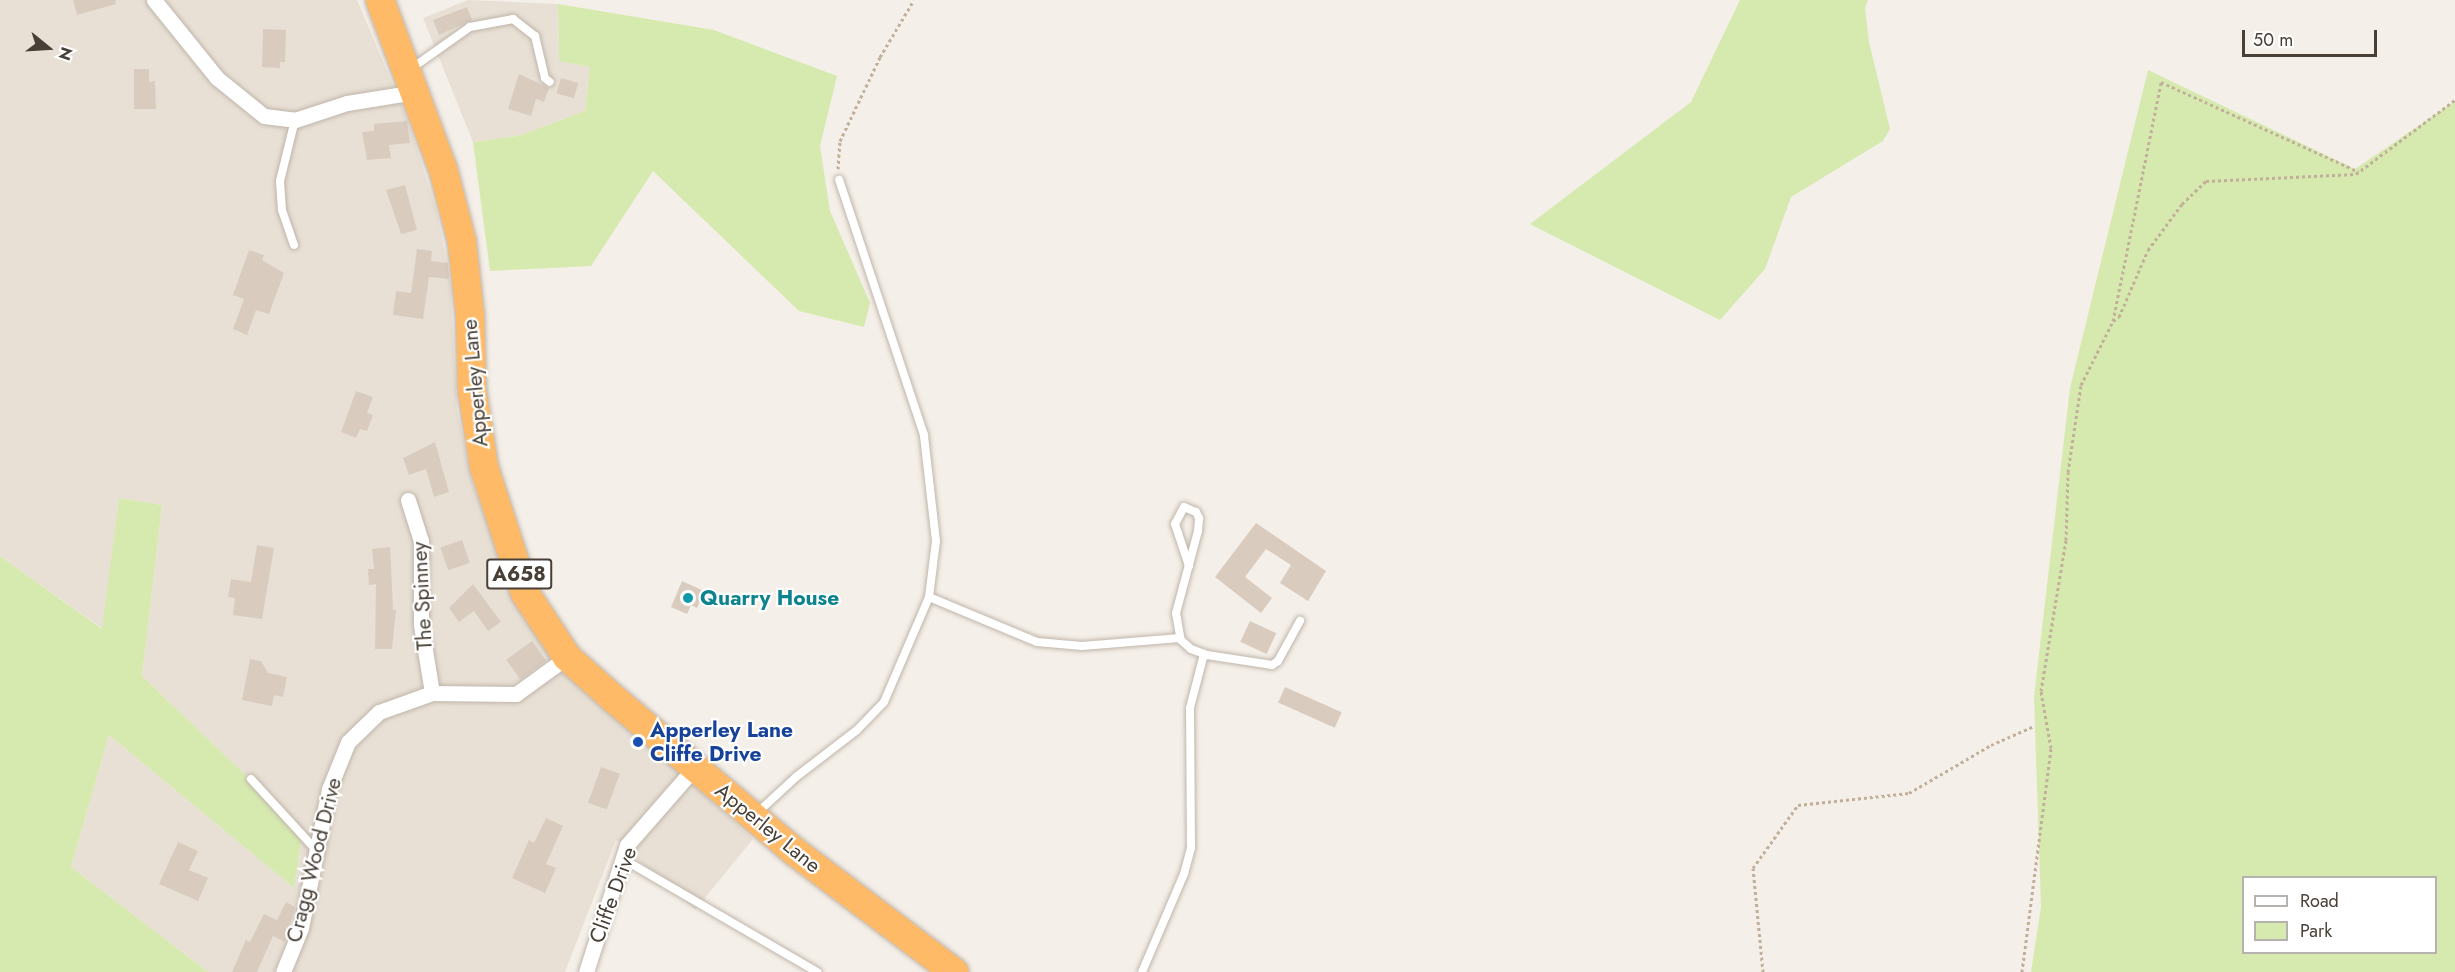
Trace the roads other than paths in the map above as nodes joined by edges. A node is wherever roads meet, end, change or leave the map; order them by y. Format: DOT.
graph roads {
  1 [pos="154,0"];
  2 [pos="380,0"];
  3 [pos="412,81"];
  4 [pos="550,82"];
  5 [pos="295,120"];
  6 [pos="839,180"];
  7 [pos="294,245"];
  8 [pos="408,500"];
  9 [pos="1188,566"];
  10 [pos="929,597"];
  11 [pos="1300,621"];
  12 [pos="1180,638"];
  13 [pos="1204,654"];
  14 [pos="567,657"];
  15 [pos="432,693"];
  16 [pos="694,767"];
  17 [pos="251,779"];
  18 [pos="753,817"];
  19 [pos="317,851"];
  20 [pos="623,859"];
  21 [pos="282,972"];
  22 [pos="586,972"];
  23 [pos="817,972"];
  24 [pos="954,972"];
  25 [pos="1142,972"];
  1 -- 5 [label="street"];
  2 -- 3 [label="highway, Apperley Lane / A658"];
  3 -- 4 [label="lane"];
  3 -- 5 [label="street"];
  3 -- 14 [label="highway, Apperley Lane / A658"];
  5 -- 7 [label="lane"];
  6 -- 10 [label="lane"];
  8 -- 15 [label="street, The Spinney"];
  9 -- 9 [label="lane"];
  9 -- 12 [label="lane"];
  10 -- 12 [label="lane"];
  10 -- 18 [label="lane"];
  11 -- 13 [label="lane"];
  12 -- 13 [label="lane"];
  13 -- 25 [label="lane"];
  14 -- 15 [label="street, Cragg Wood Drive"];
  14 -- 16 [label="highway, Apperley Lane / A658"];
  15 -- 19 [label="street, Cragg Wood Drive"];
  16 -- 18 [label="highway, Apperley Lane / A658"];
  16 -- 20 [label="street, Cliffe Drive"];
  17 -- 19 [label="lane"];
  18 -- 24 [label="highway, Apperley Lane / A658"];
  19 -- 21 [label="street, Cragg Wood Drive"];
  20 -- 22 [label="street, Cliffe Drive"];
  20 -- 23 [label="lane"];
}
